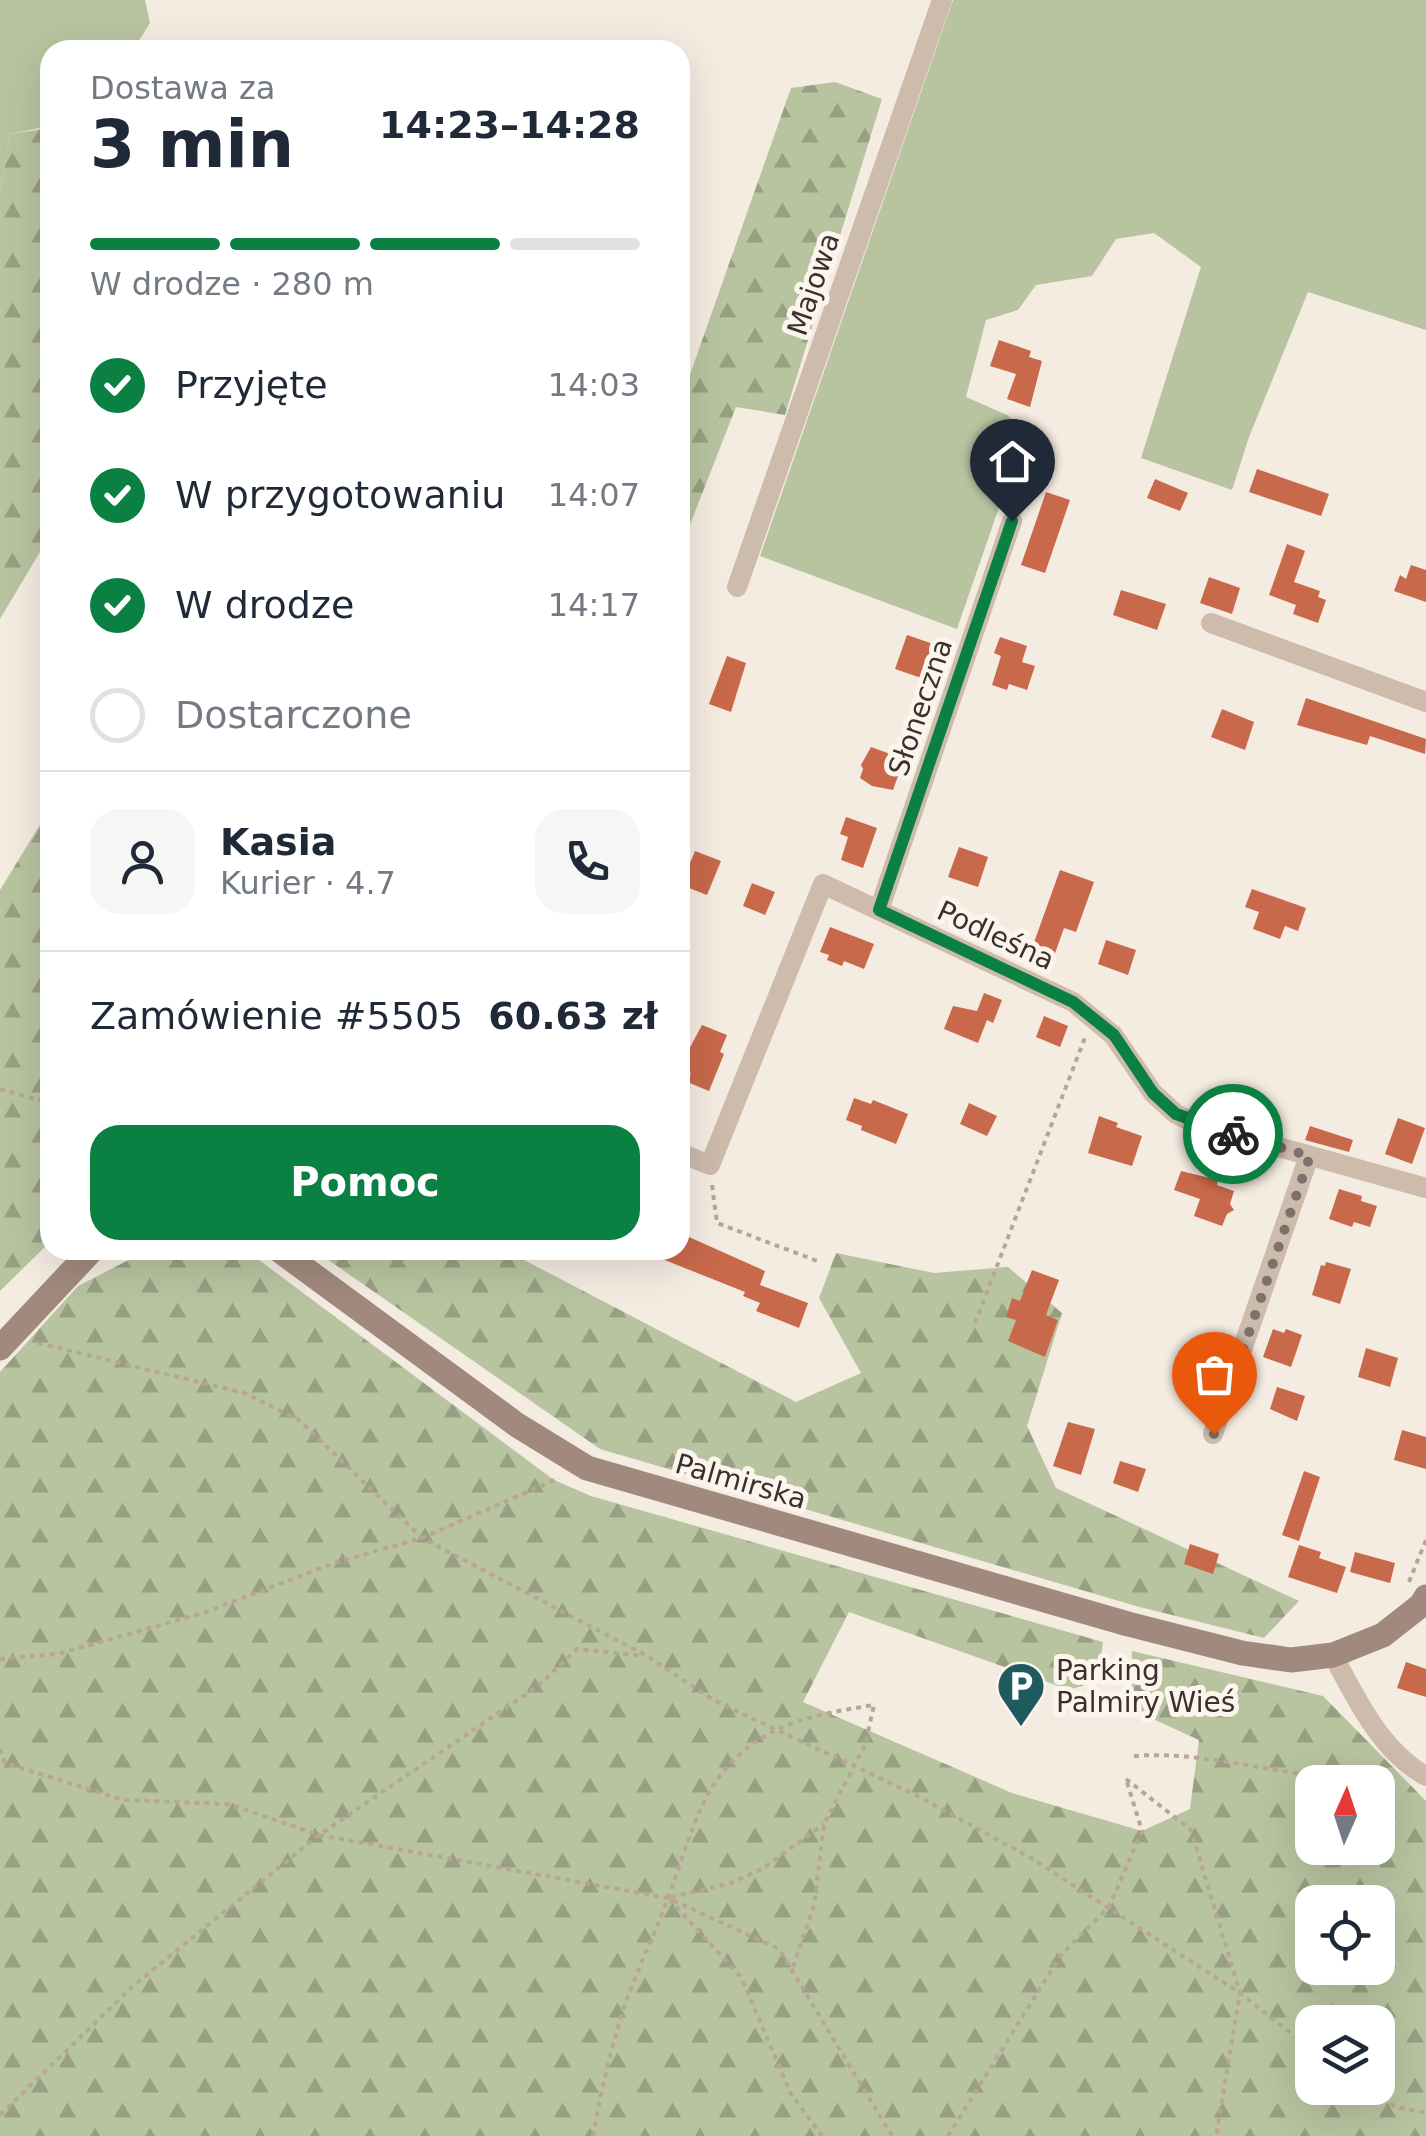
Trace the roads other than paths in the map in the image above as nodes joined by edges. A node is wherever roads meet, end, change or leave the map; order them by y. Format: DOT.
graph roads {
  1 [pos="942,0"];
  2 [pos="1012,521"];
  3 [pos="738,586"];
  4 [pos="1211,623"];
  5 [pos="1426,702"];
  6 [pos="879,910"];
  7 [pos="1310,1156"];
  8 [pos="690,1157"];
  9 [pos="1426,1188"];
  10 [pos="83,1260"];
  11 [pos="293,1260"];
  12 [pos="6,1343"];
  13 [pos="1214,1434"];
  14 [pos="1415,1595"];
  15 [pos="1332,1656"];
  16 [pos="1421,1774"];
  1 -- 3 [label="street, Majowa"];
  2 -- 6 [label="street, Słoneczna"];
  4 -- 5 [label="street"];
  6 -- 7 [label="street, Podleśna"];
  6 -- 8 [label="street, Podleśna"];
  7 -- 9 [label="street, Podleśna"];
  7 -- 13 [label="street"];
  10 -- 12 [label="street"];
  11 -- 15 [label="street, Palmirska"];
  14 -- 15 [label="street, Palmirska"];
  15 -- 16 [label="street"];
}
